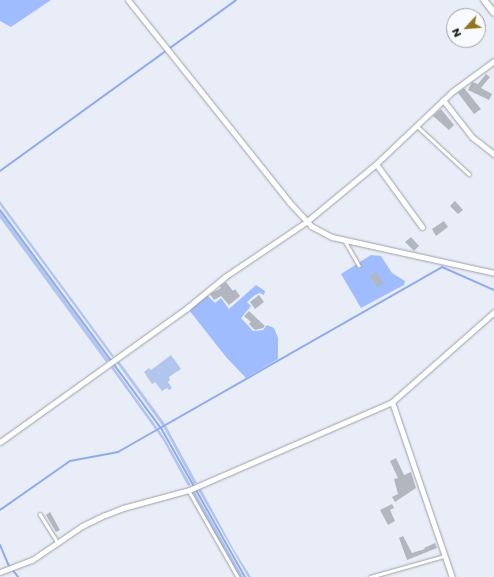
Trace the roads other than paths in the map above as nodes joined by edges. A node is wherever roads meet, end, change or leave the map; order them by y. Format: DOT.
graph roads {
  1 [pos="128,0"];
  2 [pos="484,0"];
  3 [pos="494,13"];
  4 [pos="494,61"];
  5 [pos="443,100"];
  6 [pos="417,126"];
  7 [pos="494,154"];
  8 [pos="376,164"];
  9 [pos="469,174"];
  10 [pos="306,222"];
  11 [pos="422,227"];
  12 [pos="344,240"];
  13 [pos="359,265"];
  14 [pos="494,273"];
  15 [pos="494,312"];
  16 [pos="392,402"];
  17 [pos="0,442"];
  18 [pos="189,490"];
  19 [pos="40,514"];
  20 [pos="58,543"];
  21 [pos="445,556"];
  22 [pos="0,572"];
  23 [pos="236,576"];
  24 [pos="370,577"];
  25 [pos="452,577"];
  1 -- 10 [label="street"];
  2 -- 3 [label="street"];
  4 -- 5 [label="street"];
  5 -- 6 [label="street"];
  5 -- 7 [label="street"];
  6 -- 8 [label="street"];
  6 -- 9 [label="lane"];
  8 -- 10 [label="street"];
  8 -- 11 [label="street"];
  10 -- 12 [label="street"];
  10 -- 17 [label="street"];
  12 -- 13 [label="lane"];
  12 -- 14 [label="street"];
  15 -- 16 [label="street"];
  16 -- 18 [label="street"];
  16 -- 21 [label="street"];
  18 -- 20 [label="street"];
  18 -- 23 [label="lane"];
  19 -- 20 [label="lane"];
  20 -- 22 [label="street"];
  21 -- 24 [label="lane"];
  21 -- 25 [label="street"];
}
